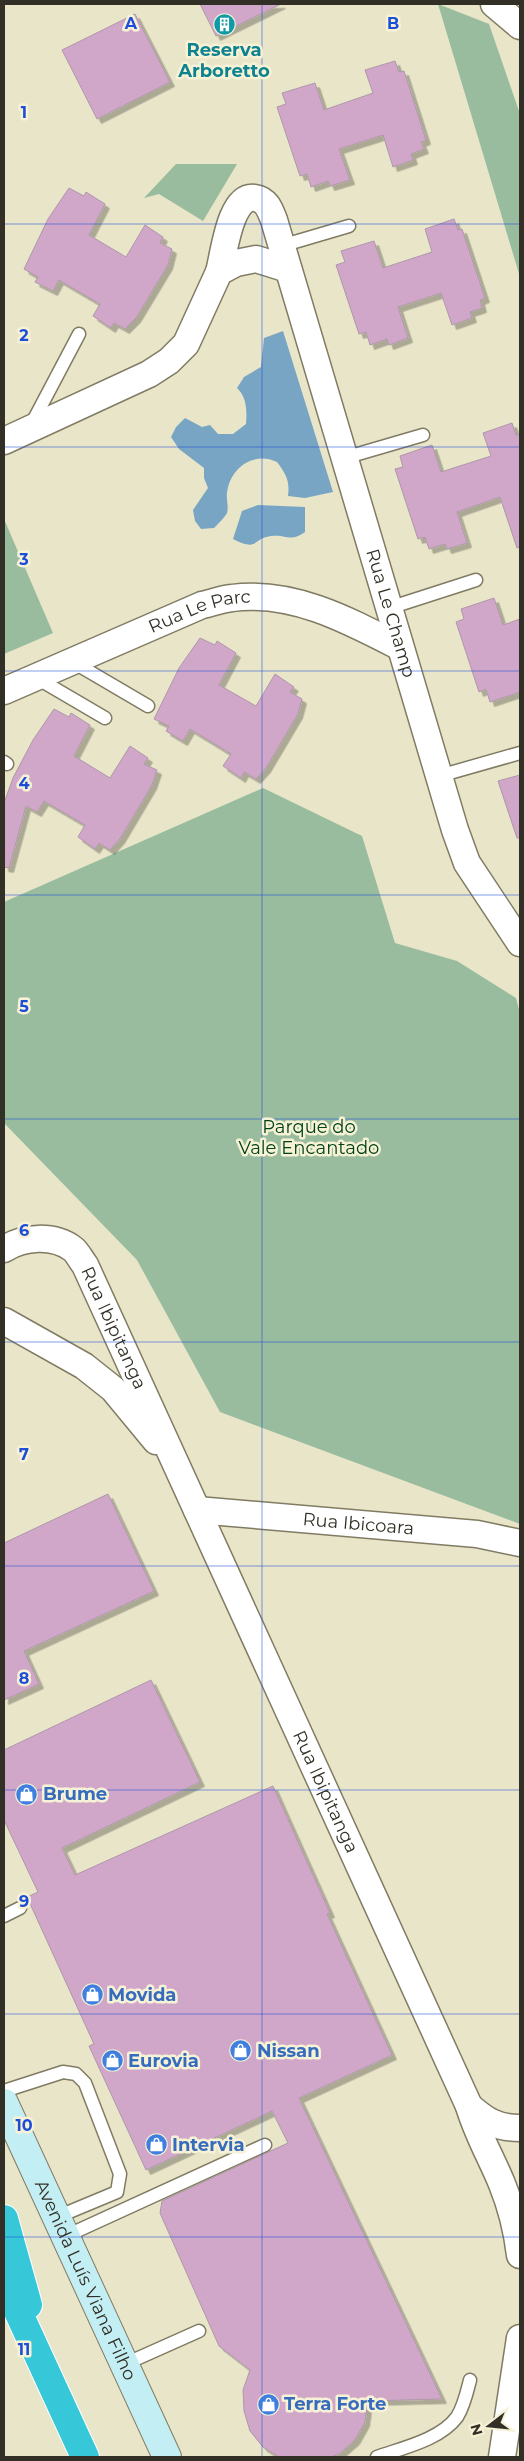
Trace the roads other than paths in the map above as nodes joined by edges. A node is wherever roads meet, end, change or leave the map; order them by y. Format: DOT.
graph roads {
  1 [pos="494,4"];
  2 [pos="519,21"];
  3 [pos="349,226"];
  4 [pos="285,258"];
  5 [pos="219,272"];
  6 [pos="79,334"];
  7 [pos="28,430"];
  8 [pos="424,435"];
  9 [pos="4,441"];
  10 [pos="344,458"];
  11 [pos="476,580"];
  12 [pos="388,608"];
  13 [pos="400,647"];
  14 [pos="72,661"];
  15 [pos="35,677"];
  16 [pos="4,691"];
  17 [pos="148,706"];
  18 [pos="105,718"];
  19 [pos="520,753"];
  20 [pos="439,776"];
  21 [pos="520,943"];
  22 [pos="4,1249"];
  23 [pos="4,1321"];
  24 [pos="182,1478"];
  25 [pos="197,1510"];
  26 [pos="520,1543"];
  27 [pos="20,1908"];
  28 [pos="4,1916"];
  29 [pos="4,2091"];
  30 [pos="4,2103"];
  31 [pos="469,2106"];
  32 [pos="520,2128"];
  33 [pos="265,2144"];
  34 [pos="4,2219"];
  35 [pos="61,2227"];
  36 [pos="520,2254"];
  37 [pos="4,2282"];
  38 [pos="199,2331"];
  39 [pos="520,2338"];
  40 [pos="125,2364"];
  41 [pos="49,2378"];
  42 [pos="470,2380"];
  43 [pos="85,2457"];
  44 [pos="167,2457"];
  45 [pos="377,2457"];
  46 [pos="502,2457"];
  1 -- 2 [label="street"];
  3 -- 4 [label="lane"];
  4 -- 5 [label="street"];
  4 -- 5 [label="street, Rua Le Champ"];
  4 -- 10 [label="street, Rua Le Champ"];
  5 -- 7 [label="street, Rua Le Champ"];
  6 -- 7 [label="lane"];
  7 -- 9 [label="street, Rua Le Champ"];
  8 -- 10 [label="lane"];
  10 -- 12 [label="street, Rua Le Champ"];
  11 -- 12 [label="lane"];
  12 -- 13 [label="street, Rua Le Champ"];
  13 -- 14 [label="street, Rua Le Parc"];
  13 -- 20 [label="street, Rua Le Champ"];
  14 -- 15 [label="street, Rua Le Parc"];
  14 -- 17 [label="lane"];
  15 -- 16 [label="street, Rua Le Parc"];
  15 -- 18 [label="lane"];
  19 -- 20 [label="lane"];
  20 -- 21 [label="street, Rua Le Champ"];
  22 -- 24 [label="street, Rua Ibipitanga"];
  23 -- 24 [label="street, Rua Ibipitanga"];
  24 -- 25 [label="street, Rua Ibipitanga"];
  25 -- 26 [label="street, Rua Ibicoara"];
  25 -- 31 [label="street, Rua Ibipitanga"];
  27 -- 28 [label="lane"];
  29 -- 35 [label="lane"];
  30 -- 35 [label="main road, Avenida Luís Viana Filho"];
  31 -- 32 [label="street, Rua Ibipitanga"];
  31 -- 36 [label="street, Rua Ibipitanga"];
  33 -- 35 [label="lane"];
  34 -- 41 [label="highway"];
  35 -- 40 [label="main road, Avenida Luís Viana Filho"];
  37 -- 41 [label="highway"];
  38 -- 40 [label="lane"];
  39 -- 46 [label="street"];
  40 -- 44 [label="main road, Avenida Luís Viana Filho"];
  41 -- 43 [label="highway"];
  42 -- 45 [label="lane"];
}
